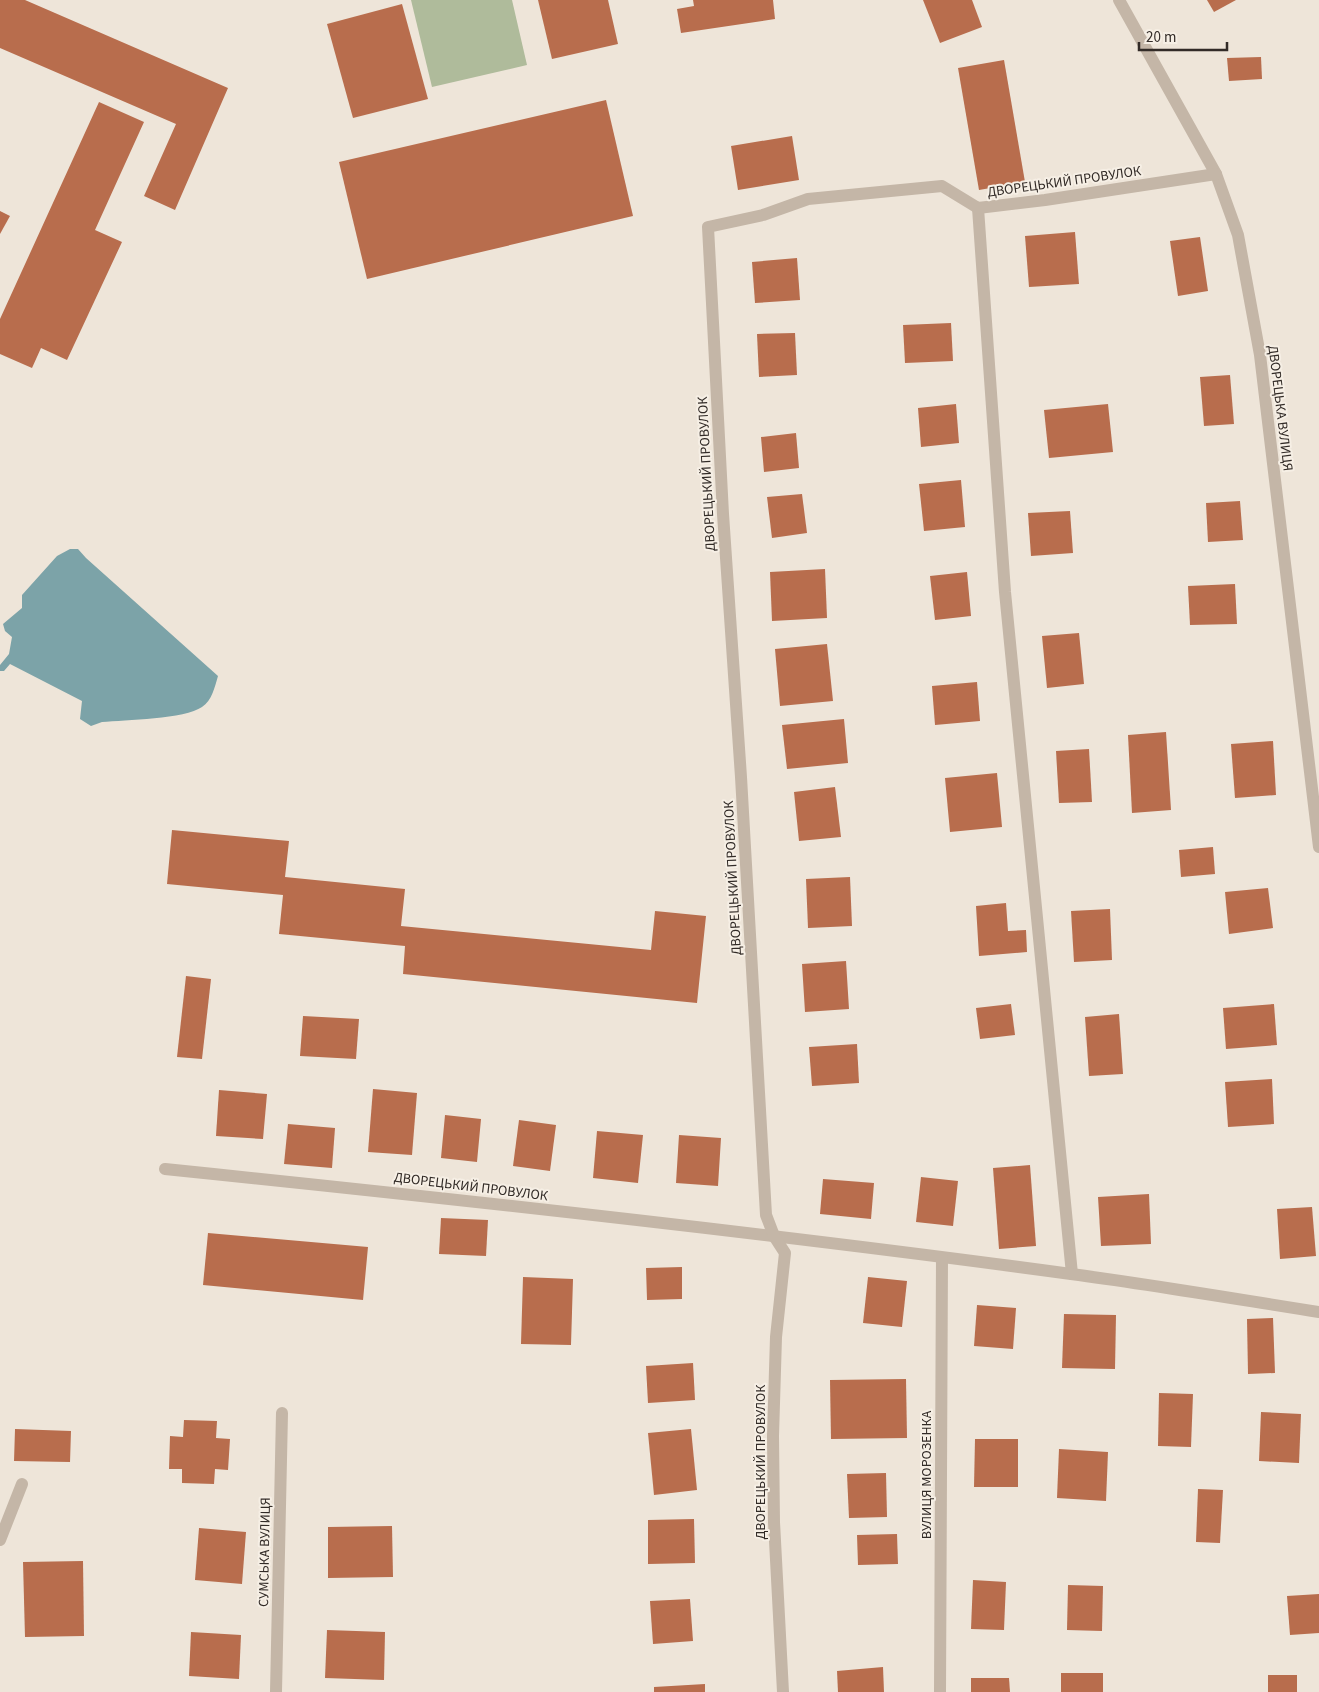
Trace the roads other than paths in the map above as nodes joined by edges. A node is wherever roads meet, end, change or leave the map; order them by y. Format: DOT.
graph roads {
  1 [pos="1119,0"];
  2 [pos="1216,174"];
  3 [pos="978,208"];
  4 [pos="1319,847"];
  5 [pos="165,1168"];
  6 [pos="774,1236"];
  7 [pos="942,1258"];
  8 [pos="1072,1274"];
  9 [pos="1319,1312"];
  10 [pos="282,1413"];
  11 [pos="22,1484"];
  12 [pos="0,1540"];
  13 [pos="276,1692"];
  14 [pos="783,1692"];
  15 [pos="940,1692"];
  1 -- 2 [label="street, ДВОРЕЦЬКА ВУЛИЦЯ"];
  2 -- 3 [label="street, ДВОРЕЦЬКИЙ ПРОВУЛОК"];
  2 -- 4 [label="street, ДВОРЕЦЬКА ВУЛИЦЯ"];
  3 -- 6 [label="street, ДВОРЕЦЬКИЙ ПРОВУЛОК"];
  3 -- 8 [label="street"];
  5 -- 6 [label="street, ДВОРЕЦЬКИЙ ПРОВУЛОК"];
  6 -- 7 [label="street, ДВОРЕЦЬКИЙ ПРОВУЛОК"];
  6 -- 14 [label="street, ДВОРЕЦЬКИЙ ПРОВУЛОК"];
  7 -- 8 [label="street, ДВОРЕЦЬКИЙ ПРОВУЛОК"];
  7 -- 15 [label="street, ВУЛИЦЯ МОРОЗЕНКА"];
  8 -- 9 [label="street, ДВОРЕЦЬКИЙ ПРОВУЛОК"];
  10 -- 13 [label="street, СУМСЬКА ВУЛИЦЯ"];
  11 -- 12 [label="street"];
}
